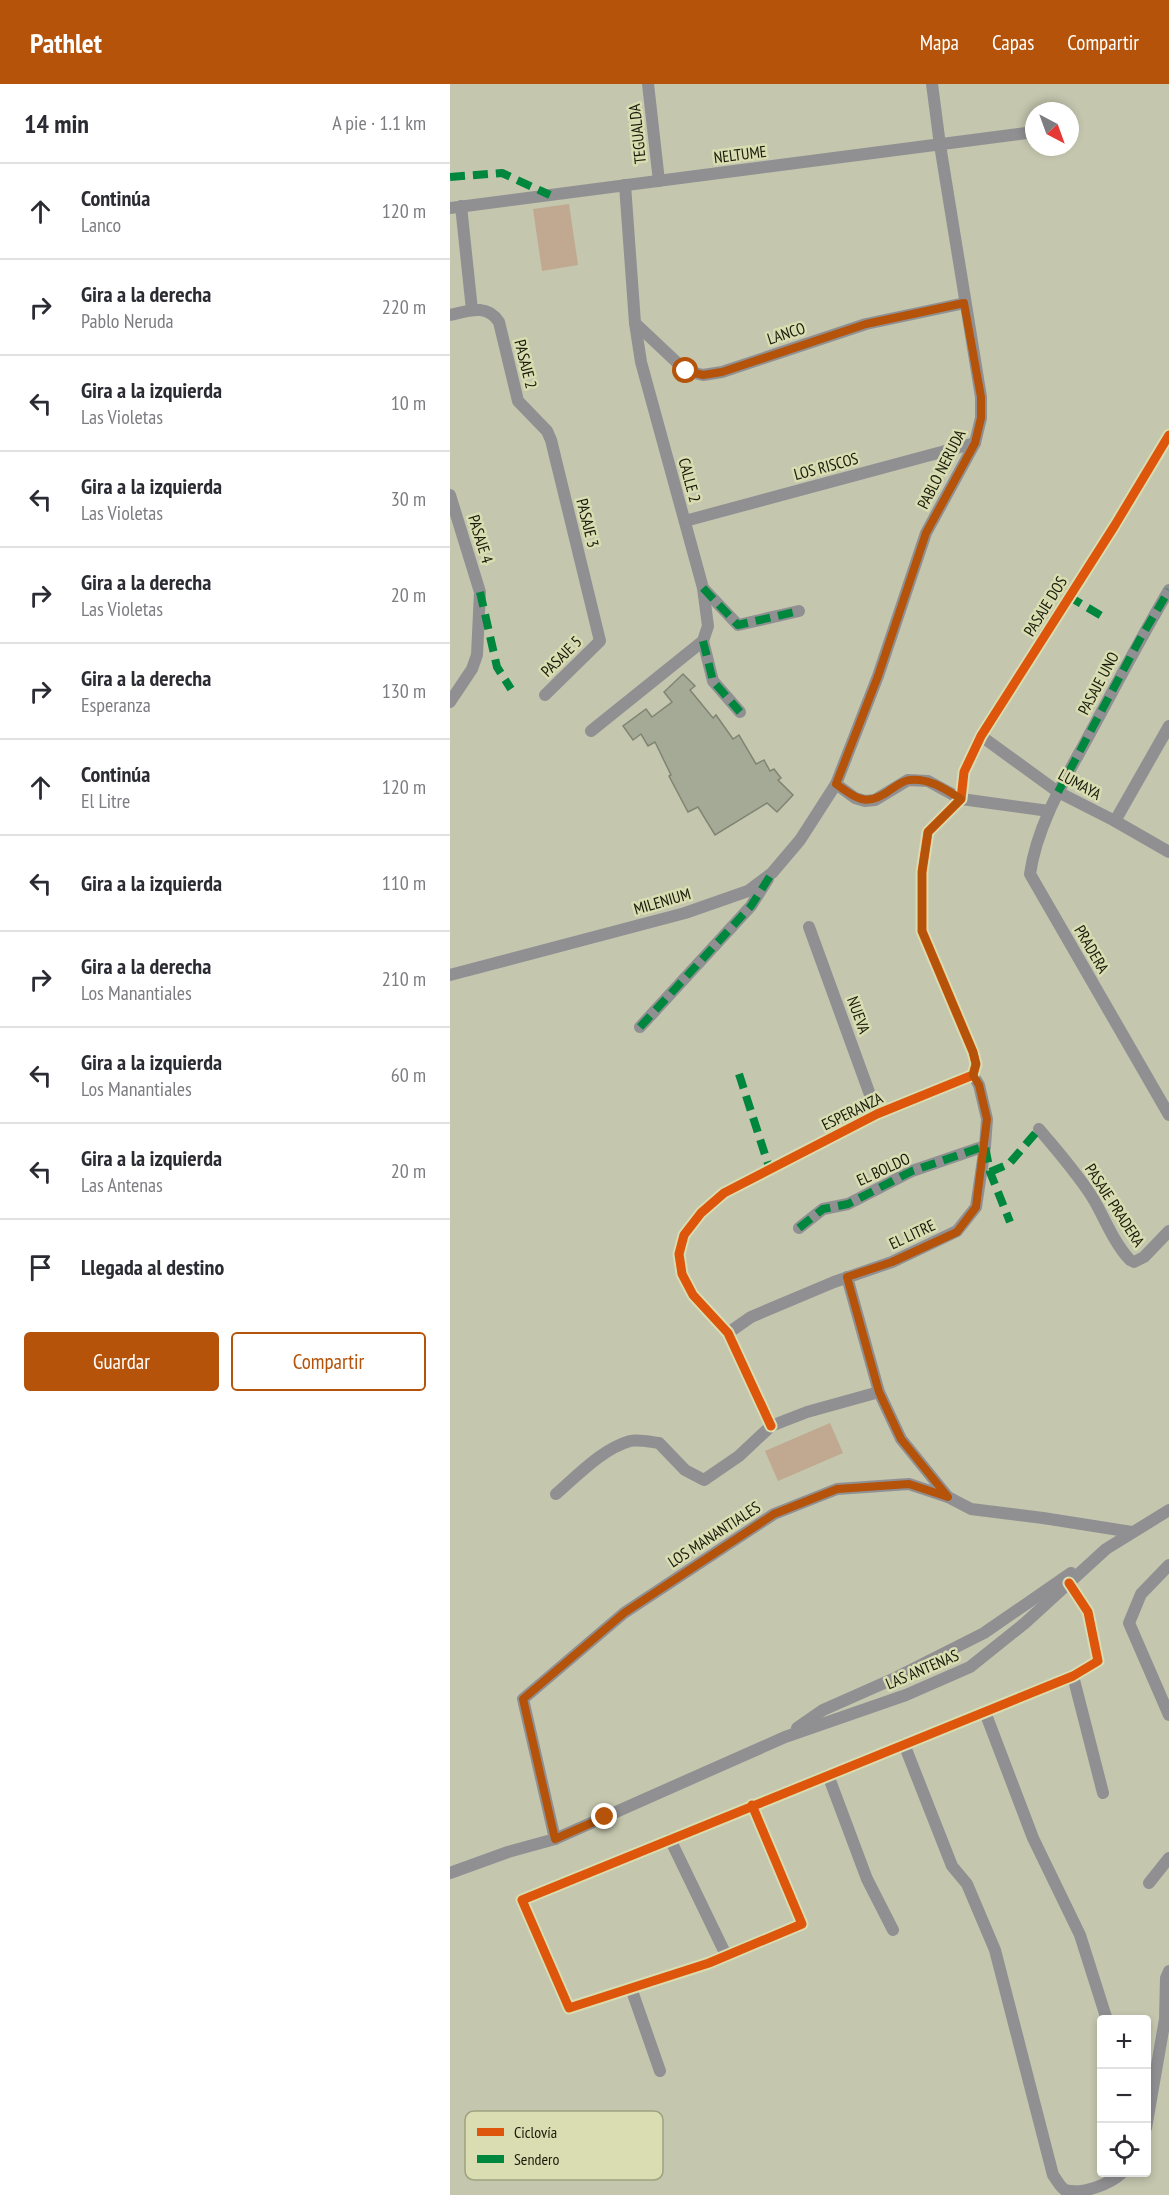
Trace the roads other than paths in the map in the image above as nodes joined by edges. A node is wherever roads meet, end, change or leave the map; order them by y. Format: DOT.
graph roads {
  1 [pos="648,84"];
  2 [pos="932,84"];
  3 [pos="1025,133"];
  4 [pos="940,145"];
  5 [pos="658,181"];
  6 [pos="625,185"];
  7 [pos="456,207"];
  8 [pos="964,303"];
  9 [pos="472,310"];
  10 [pos="450,315"];
  11 [pos="635,323"];
  12 [pos="533,418"];
  13 [pos="1169,435"];
  14 [pos="975,443"];
  15 [pos="450,495"];
  16 [pos="684,521"];
  17 [pos="703,588"];
  18 [pos="1169,590"];
  19 [pos="799,611"];
  20 [pos="600,641"];
  21 [pos="703,641"];
  22 [pos="545,695"];
  23 [pos="450,702"];
  24 [pos="740,712"];
  25 [pos="1169,726"];
  26 [pos="591,731"];
  27 [pos="981,736"];
  28 [pos="836,784"];
  29 [pos="1058,792"];
  30 [pos="961,799"];
  31 [pos="1049,811"];
  32 [pos="1115,821"];
  33 [pos="1169,852"];
  34 [pos="771,873"];
  35 [pos="809,927"];
  36 [pos="450,975"];
  37 [pos="640,1027"];
  38 [pos="973,1075"];
  39 [pos="877,1114"];
  40 [pos="1169,1115"];
  41 [pos="1039,1129"];
  42 [pos="985,1146"];
  43 [pos="799,1227"];
  44 [pos="1169,1231"];
  45 [pos="847,1277"];
  46 [pos="728,1333"];
  47 [pos="879,1392"];
  48 [pos="771,1426"];
  49 [pos="556,1494"];
  50 [pos="948,1497"];
  51 [pos="1169,1510"];
  52 [pos="1132,1532"];
  53 [pos="1106,1549"];
  54 [pos="1169,1565"];
  55 [pos="1069,1584"];
  56 [pos="1073,1676"];
  57 [pos="985,1712"];
  58 [pos="1169,1715"];
  59 [pos="785,1737"];
  60 [pos="904,1744"];
  61 [pos="828,1775"];
  62 [pos="1103,1793"];
  63 [pos="752,1805"];
  64 [pos="555,1839"];
  65 [pos="670,1839"];
  66 [pos="1169,1858"];
  67 [pos="450,1873"];
  68 [pos="1149,1883"];
  69 [pos="893,1930"];
  70 [pos="726,1955"];
  71 [pos="1169,1971"];
  72 [pos="631,1988"];
  73 [pos="1106,2015"];
  74 [pos="660,2071"];
  75 [pos="1147,2123"];
  76 [pos="1118,2177"];
  1 -- 5 [label="street, TEGUALDA"];
  2 -- 4 [label="street, PABLO NERUDA"];
  3 -- 4 [label="street, NELTUME"];
  4 -- 5 [label="street, NELTUME"];
  4 -- 8 [label="street, PABLO NERUDA"];
  5 -- 6 [label="street, NELTUME"];
  6 -- 7 [label="street, NELTUME"];
  6 -- 11 [label="street, CALLE 2"];
  7 -- 9 [label="street"];
  8 -- 11 [label="street, LANCO"];
  8 -- 14 [label="street, PABLO NERUDA"];
  9 -- 10 [label="street"];
  9 -- 12 [label="street, PASAJE 2"];
  11 -- 16 [label="street, CALLE 2"];
  12 -- 20 [label="street, PASAJE 3"];
  13 -- 27 [label="street, PASAJE DOS"];
  14 -- 16 [label="street, LOS RISCOS"];
  14 -- 28 [label="street, PABLO NERUDA"];
  15 -- 23 [label="street, PASAJE 4"];
  16 -- 17 [label="street, CALLE 2"];
  17 -- 19 [label="street"];
  17 -- 21 [label="street, CALLE 2"];
  18 -- 29 [label="street, PASAJE UNO"];
  20 -- 22 [label="street, PASAJE 5"];
  21 -- 24 [label="street"];
  21 -- 26 [label="street"];
  25 -- 32 [label="street"];
  27 -- 29 [label="street, LUMAYA"];
  27 -- 30 [label="street, PASAJE DOS"];
  28 -- 30 [label="street"];
  28 -- 34 [label="street, MILENIUM"];
  29 -- 31 [label="street, PRADERA"];
  29 -- 32 [label="street, LUMAYA"];
  30 -- 31 [label="street"];
  30 -- 38 [label="street"];
  31 -- 40 [label="street, PRADERA"];
  32 -- 33 [label="street, LUMAYA"];
  34 -- 36 [label="street, MILENIUM"];
  34 -- 37 [label="street"];
  35 -- 39 [label="street, NUEVA"];
  38 -- 39 [label="street, ESPERANZA"];
  38 -- 42 [label="street, EL LITRE"];
  39 -- 46 [label="street, ESPERANZA"];
  41 -- 44 [label="street, PASAJE PRADERA"];
  42 -- 43 [label="street, EL BOLDO"];
  42 -- 45 [label="street, EL LITRE"];
  45 -- 46 [label="street, EL LITRE"];
  45 -- 47 [label="street"];
  46 -- 48 [label="street, ESPERANZA"];
  47 -- 48 [label="street"];
  47 -- 50 [label="street"];
  48 -- 49 [label="street"];
  50 -- 52 [label="street, LOS MANANTIALES"];
  50 -- 64 [label="street, LOS MANANTIALES"];
  51 -- 52 [label="street, LAS ANTENAS"];
  52 -- 53 [label="street, LAS ANTENAS"];
  53 -- 55 [label="street, LAS ANTENAS"];
  53 -- 59 [label="street, LAS ANTENAS"];
  54 -- 58 [label="street"];
  55 -- 56 [label="street"];
  55 -- 59 [label="street, LAS ANTENAS"];
  56 -- 57 [label="street"];
  56 -- 62 [label="street"];
  57 -- 60 [label="street"];
  57 -- 73 [label="street"];
  59 -- 64 [label="street, LAS ANTENAS"];
  60 -- 61 [label="street"];
  60 -- 76 [label="street"];
  61 -- 63 [label="street"];
  61 -- 69 [label="street"];
  63 -- 65 [label="street"];
  63 -- 70 [label="street"];
  64 -- 67 [label="street, LAS ANTENAS"];
  65 -- 70 [label="street"];
  65 -- 72 [label="street"];
  66 -- 68 [label="street"];
  70 -- 72 [label="street"];
  71 -- 75 [label="street"];
  72 -- 74 [label="street"];
}
